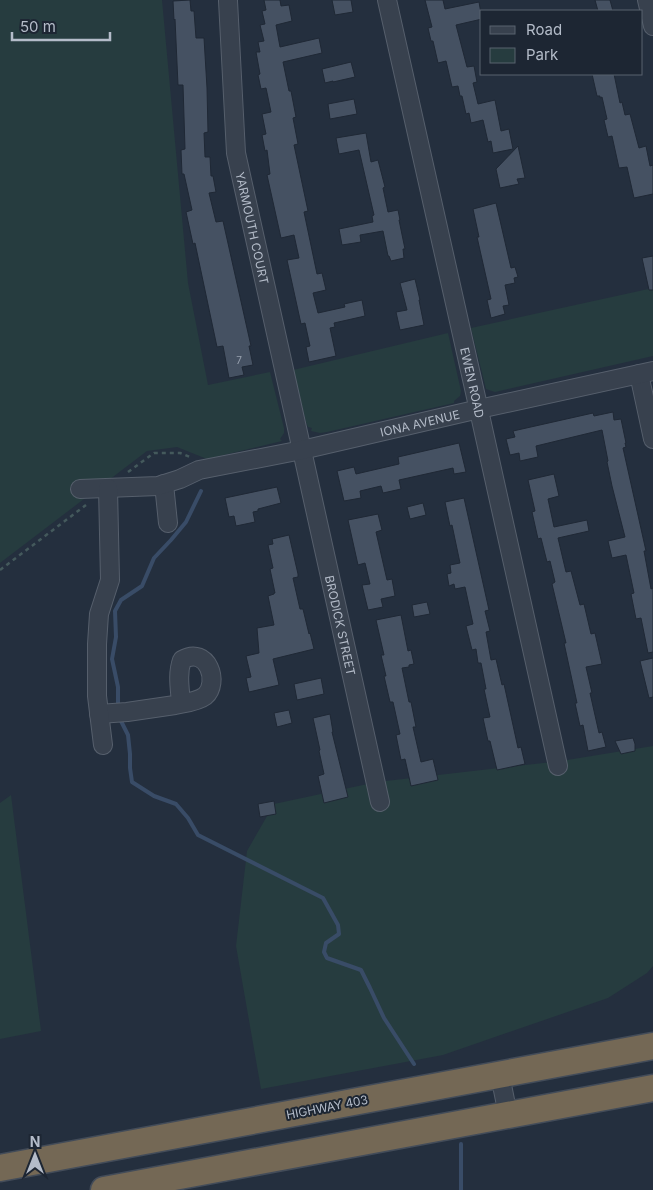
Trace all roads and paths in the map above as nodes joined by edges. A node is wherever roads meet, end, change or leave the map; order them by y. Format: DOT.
graph roads {
  1 [pos="387,0"];
  2 [pos="647,0"];
  3 [pos="228,1"];
  4 [pos="653,26"];
  5 [pos="646,372"];
  6 [pos="479,409"];
  7 [pos="653,439"];
  8 [pos="302,450"];
  9 [pos="164,484"];
  10 [pos="108,488"];
  11 [pos="80,489"];
  12 [pos="168,523"];
  13 [pos="181,703"];
  14 [pos="99,714"];
  15 [pos="103,745"];
  16 [pos="558,766"];
  17 [pos="380,802"];
  18 [pos="653,1046"];
  19 [pos="500,1075"];
  20 [pos="653,1088"];
  21 [pos="508,1115"];
  22 [pos="0,1168"];
  23 [pos="104,1190"];
  1 -- 6 [label="street, EWEN ROAD"];
  2 -- 4 [label="street"];
  3 -- 8 [label="street, YARMOUTH COURT"];
  5 -- 6 [label="street, IONA AVENUE"];
  5 -- 7 [label="street"];
  6 -- 8 [label="street, IONA AVENUE"];
  6 -- 16 [label="street, EWEN ROAD"];
  8 -- 9 [label="street, IONA AVENUE"];
  8 -- 17 [label="street, BRODICK STREET"];
  9 -- 10 [label="street, IONA AVENUE"];
  9 -- 12 [label="street"];
  10 -- 11 [label="street, IONA AVENUE"];
  10 -- 14 [label="street"];
  13 -- 14 [label="street"];
  14 -- 15 [label="street"];
  18 -- 19 [label="highway, HIGHWAY 403"];
  19 -- 21 [label="street"];
  19 -- 22 [label="highway, HIGHWAY 403"];
  20 -- 21 [label="highway"];
  21 -- 23 [label="highway"];
}
